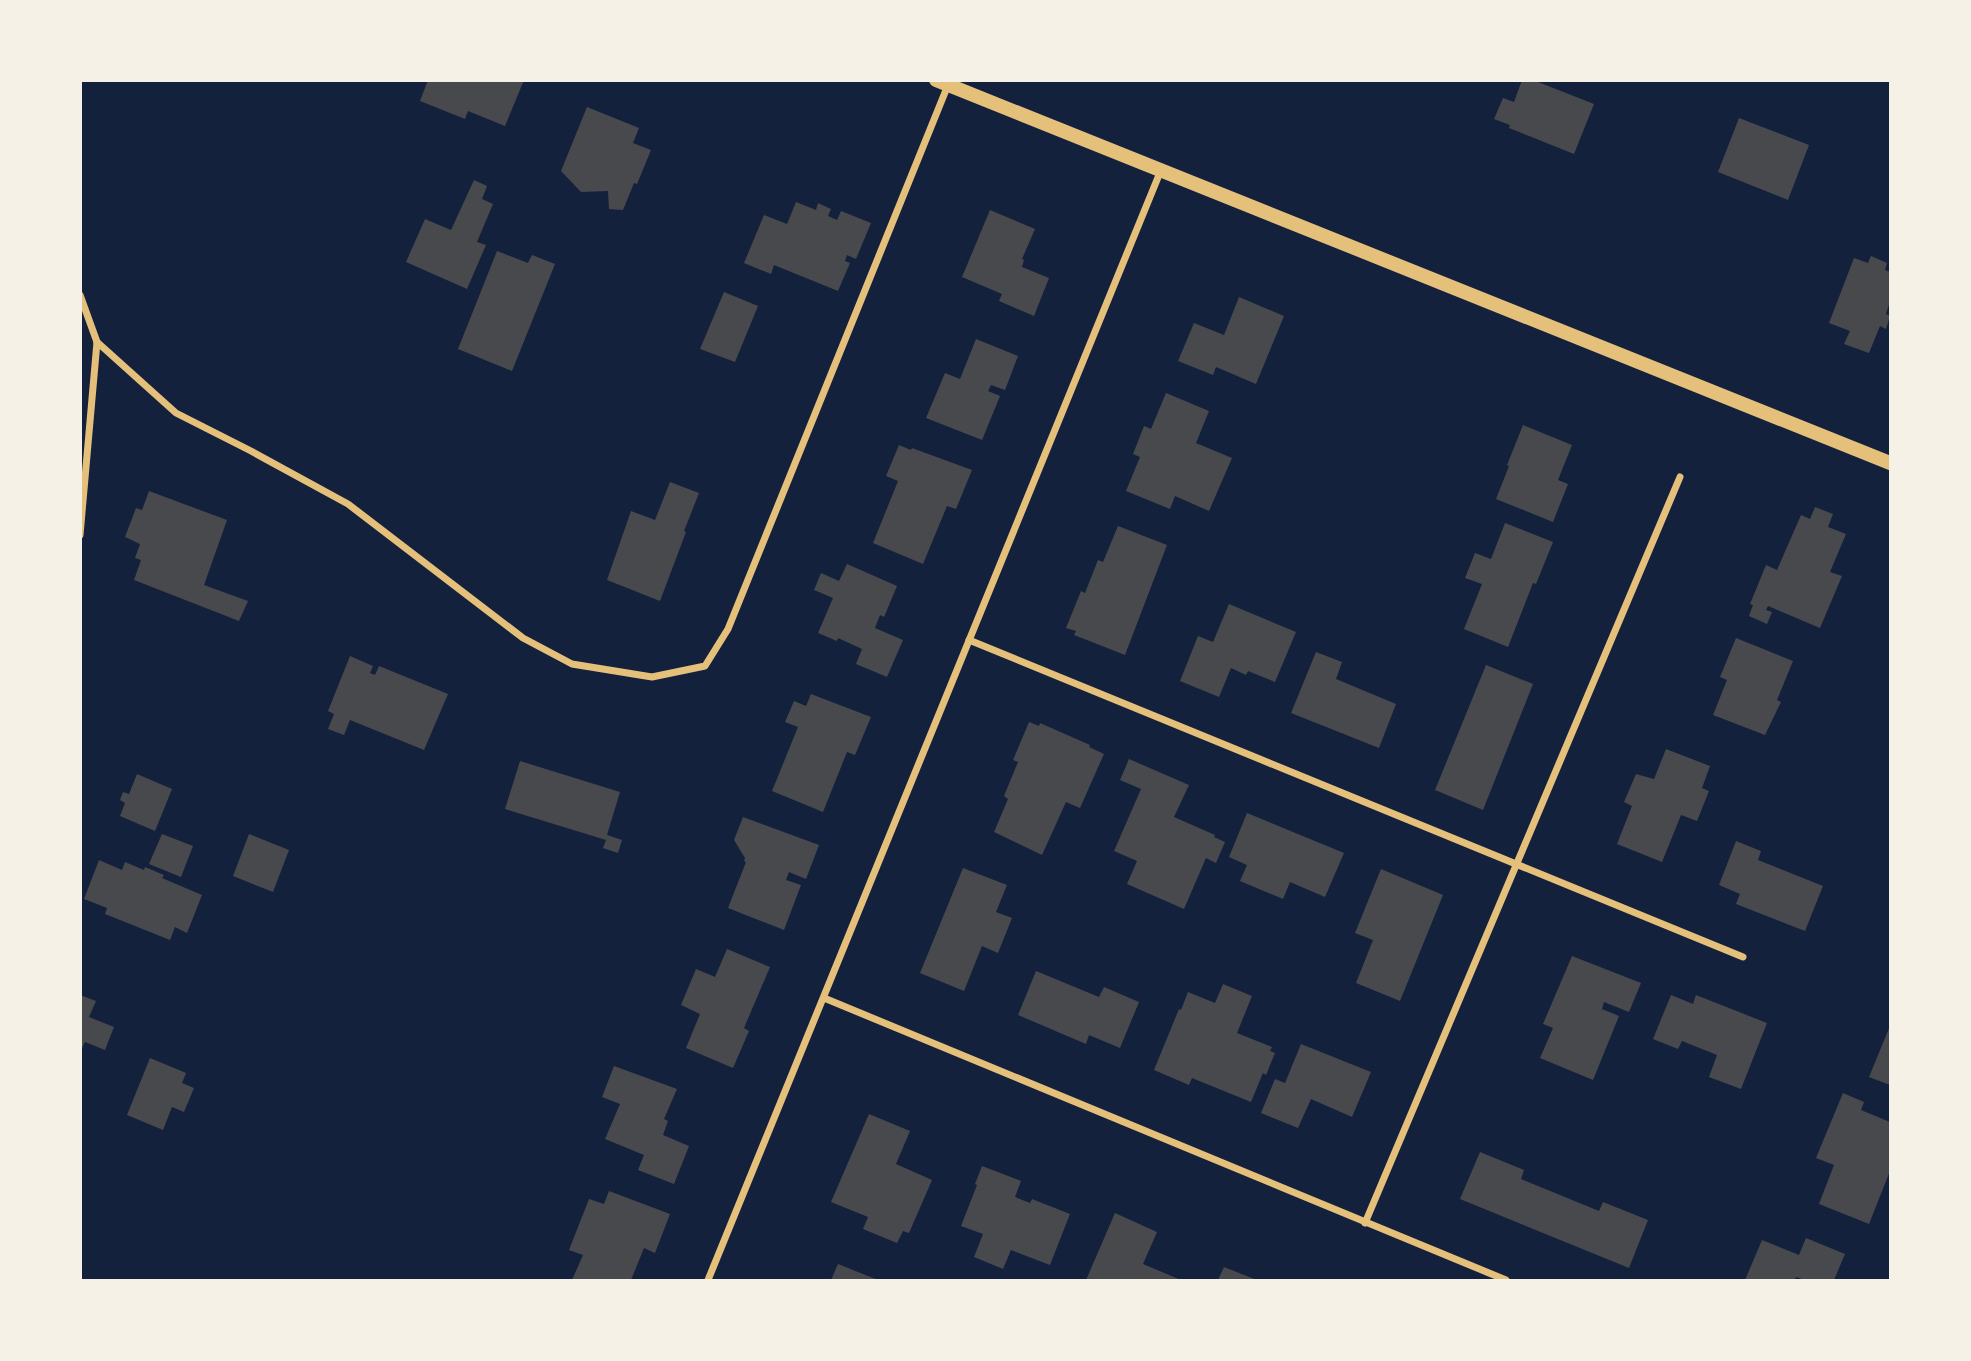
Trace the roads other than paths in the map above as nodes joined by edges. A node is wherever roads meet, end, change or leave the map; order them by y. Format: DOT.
graph roads {
  1 [pos="942,83"];
  2 [pos="1160,170"];
  3 [pos="80,295"];
  4 [pos="97,342"];
  5 [pos="1891,463"];
  6 [pos="1680,477"];
  7 [pos="82,523"];
  8 [pos="80,535"];
  9 [pos="969,640"];
  10 [pos="1516,864"];
  11 [pos="1743,957"];
  12 [pos="824,998"];
  13 [pos="1365,1223"];
  14 [pos="708,1280"];
  15 [pos="1506,1280"];
  1 -- 2 [label="main road"];
  1 -- 4 [label="street"];
  2 -- 5 [label="main road"];
  2 -- 9 [label="street"];
  3 -- 4 [label="street"];
  4 -- 7 [label="street"];
  6 -- 10 [label="street"];
  7 -- 8 [label="street"];
  9 -- 10 [label="street"];
  9 -- 12 [label="street"];
  10 -- 11 [label="street"];
  10 -- 13 [label="street"];
  12 -- 13 [label="street"];
  12 -- 14 [label="street"];
  13 -- 15 [label="street"];
}
